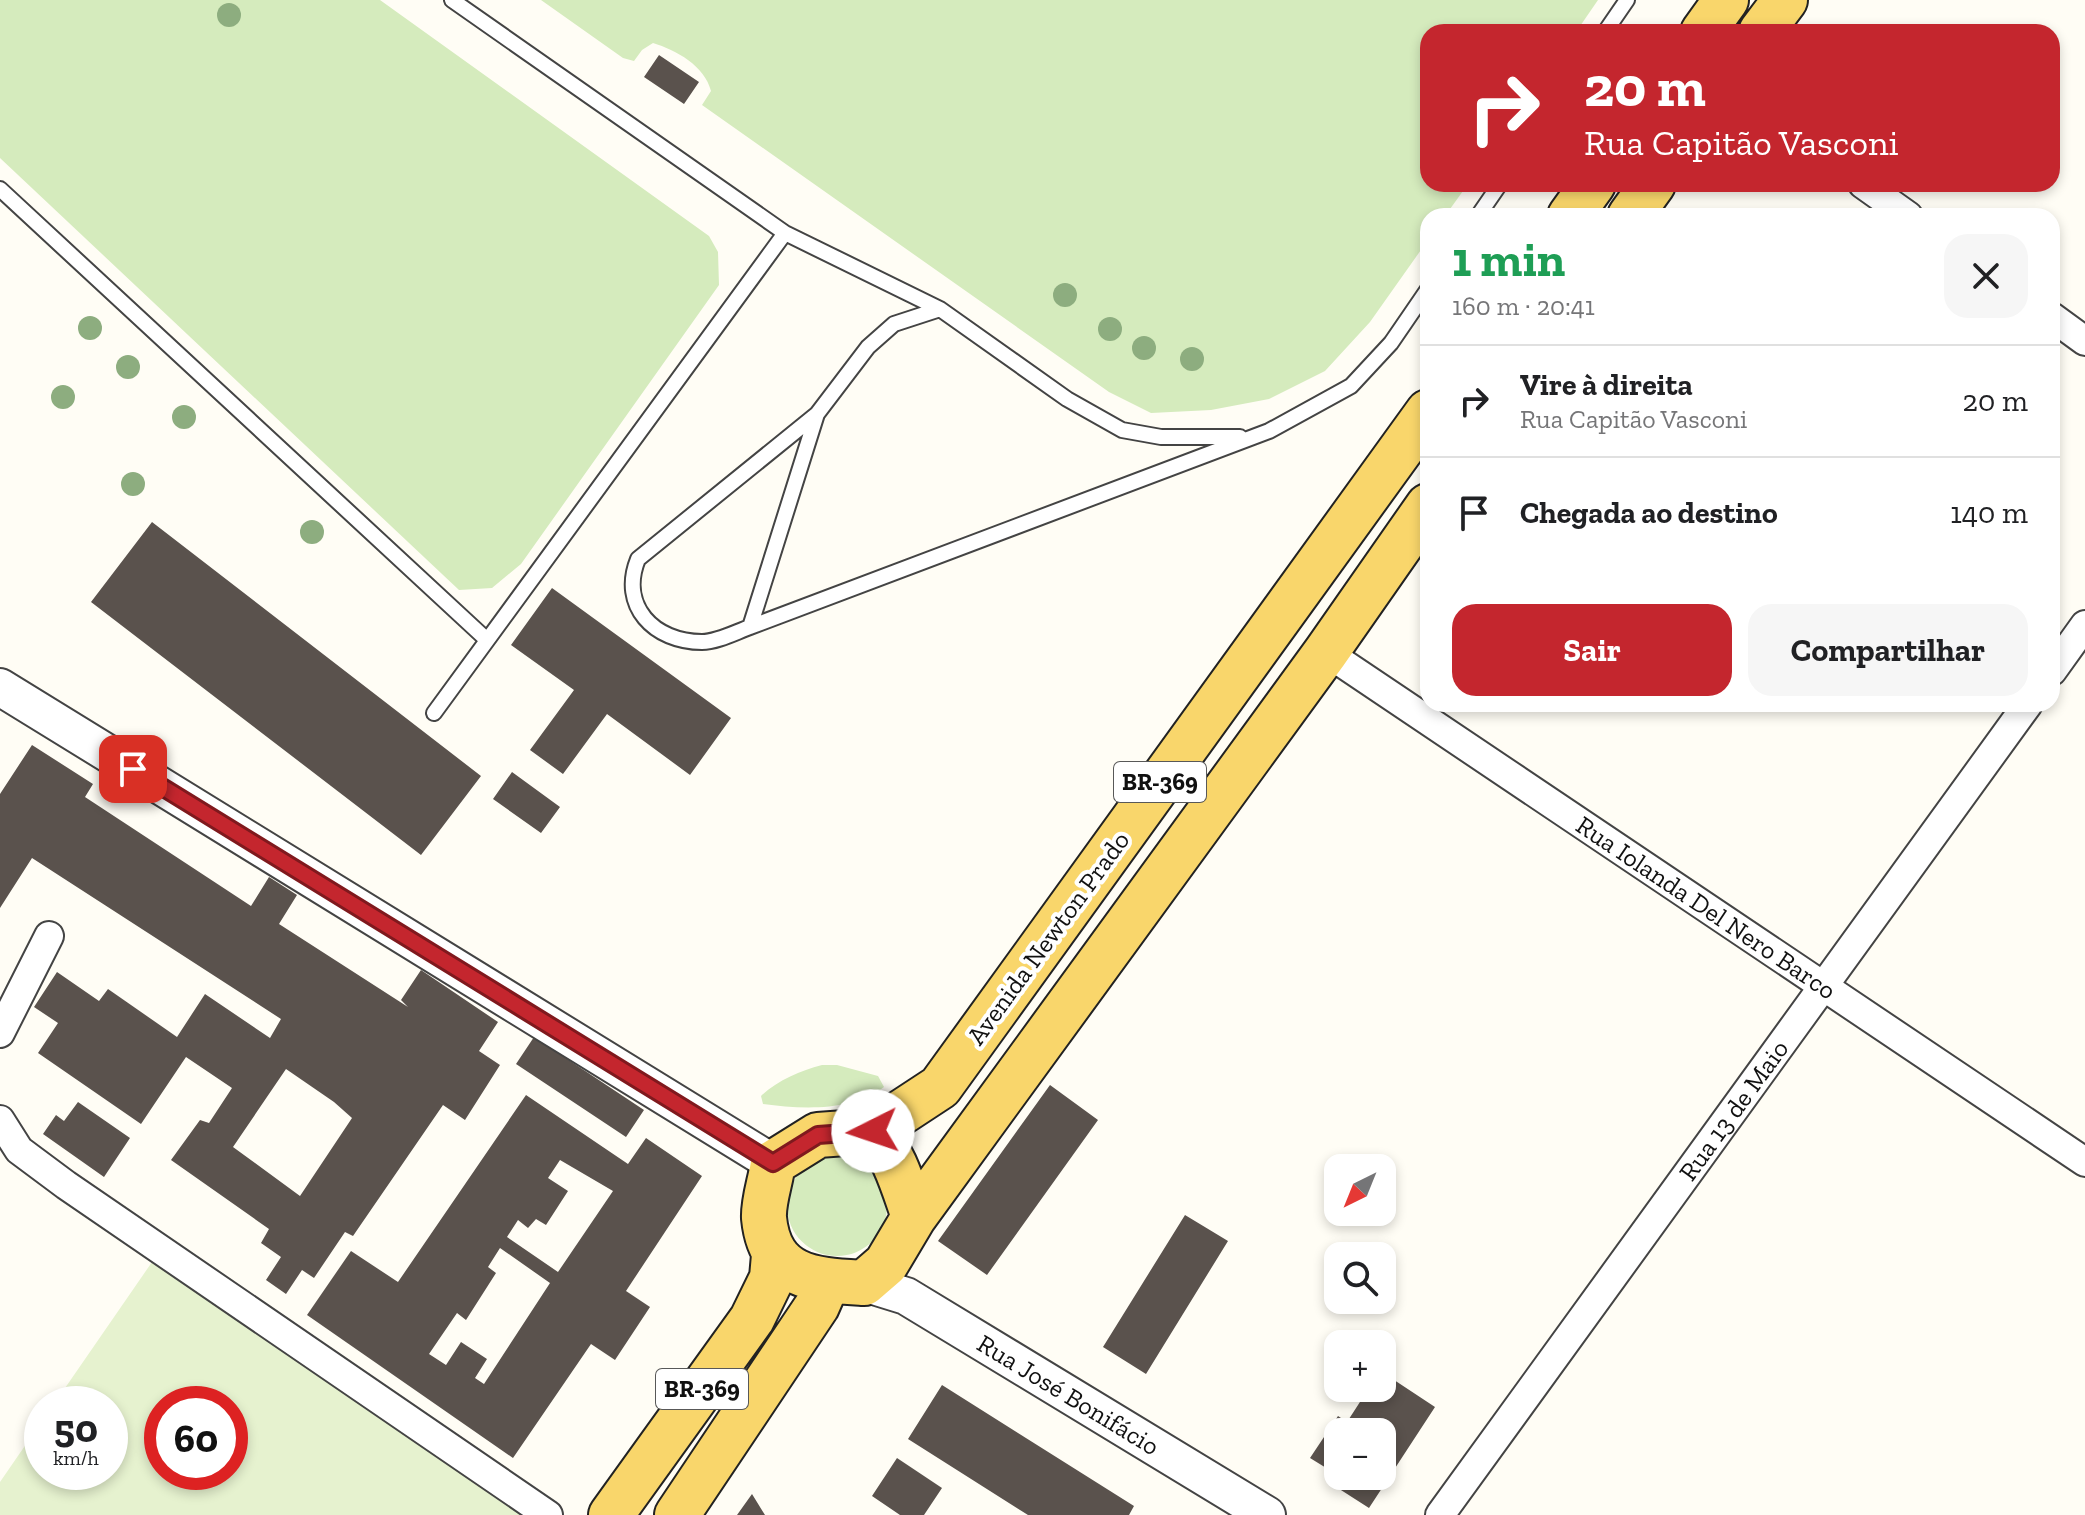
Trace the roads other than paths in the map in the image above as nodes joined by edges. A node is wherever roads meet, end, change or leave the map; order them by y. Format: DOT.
graph roads {
  1 [pos="452,0"];
  2 [pos="1627,0"];
  3 [pos="1726,0"];
  4 [pos="1785,0"];
  5 [pos="1610,24"];
  6 [pos="1709,24"];
  7 [pos="1767,24"];
  8 [pos="0,189"];
  9 [pos="1874,192"];
  10 [pos="1897,208"];
  11 [pos="785,233"];
  12 [pos="1420,301"];
  13 [pos="940,309"];
  14 [pos="2060,323"];
  15 [pos="2085,341"];
  16 [pos="817,414"];
  17 [pos="1420,423"];
  18 [pos="1248,437"];
  19 [pos="1420,517"];
  20 [pos="2085,625"];
  21 [pos="750,627"];
  22 [pos="487,640"];
  23 [pos="1326,652"];
  24 [pos="2060,660"];
  25 [pos="0,687"];
  26 [pos="2022,712"];
  27 [pos="434,713"];
  28 [pos="49,936"];
  29 [pos="1824,988"];
  30 [pos="0,1033"];
  31 [pos="0,1120"];
  32 [pos="873,1131"];
  33 [pos="2085,1162"];
  34 [pos="773,1163"];
  35 [pos="914,1217"];
  36 [pos="774,1255"];
  37 [pos="846,1282"];
  38 [pos="548,1515"];
  39 [pos="611,1515"];
  40 [pos="677,1515"];
  41 [pos="1267,1515"];
  42 [pos="1440,1515"];
  1 -- 11 [label="lane"];
  2 -- 5 [label="lane"];
  3 -- 6 [label="main road"];
  4 -- 7 [label="main road"];
  8 -- 22 [label="lane"];
  9 -- 10 [label="street"];
  11 -- 13 [label="lane"];
  11 -- 22 [label="lane"];
  12 -- 18 [label="lane"];
  13 -- 16 [label="lane"];
  13 -- 18 [label="lane"];
  14 -- 15 [label="street"];
  16 -- 21 [label="lane"];
  16 -- 21 [label="lane"];
  17 -- 32 [label="main road, Avenida Newton Prado / BR-369"];
  18 -- 21 [label="lane"];
  19 -- 23 [label="main road, BR-369"];
  20 -- 24 [label="street"];
  22 -- 27 [label="lane"];
  23 -- 29 [label="street, Rua Iolanda Del Nero Barco"];
  23 -- 35 [label="main road, BR-369"];
  25 -- 34 [label="street"];
  26 -- 29 [label="street, Rua 13 de Maio"];
  28 -- 30 [label="street"];
  29 -- 33 [label="street, Rua Iolanda Del Nero Barco"];
  29 -- 42 [label="street, Rua 13 de Maio"];
  31 -- 38 [label="street"];
  32 -- 34 [label="main road, BR-369"];
  32 -- 35 [label="main road"];
  34 -- 36 [label="main road, BR-369"];
  35 -- 37 [label="main road, BR-369"];
  36 -- 37 [label="main road"];
  36 -- 39 [label="main road, BR-369"];
  37 -- 40 [label="main road, BR-369"];
  37 -- 41 [label="street, Rua José Bonifácio"];
}
